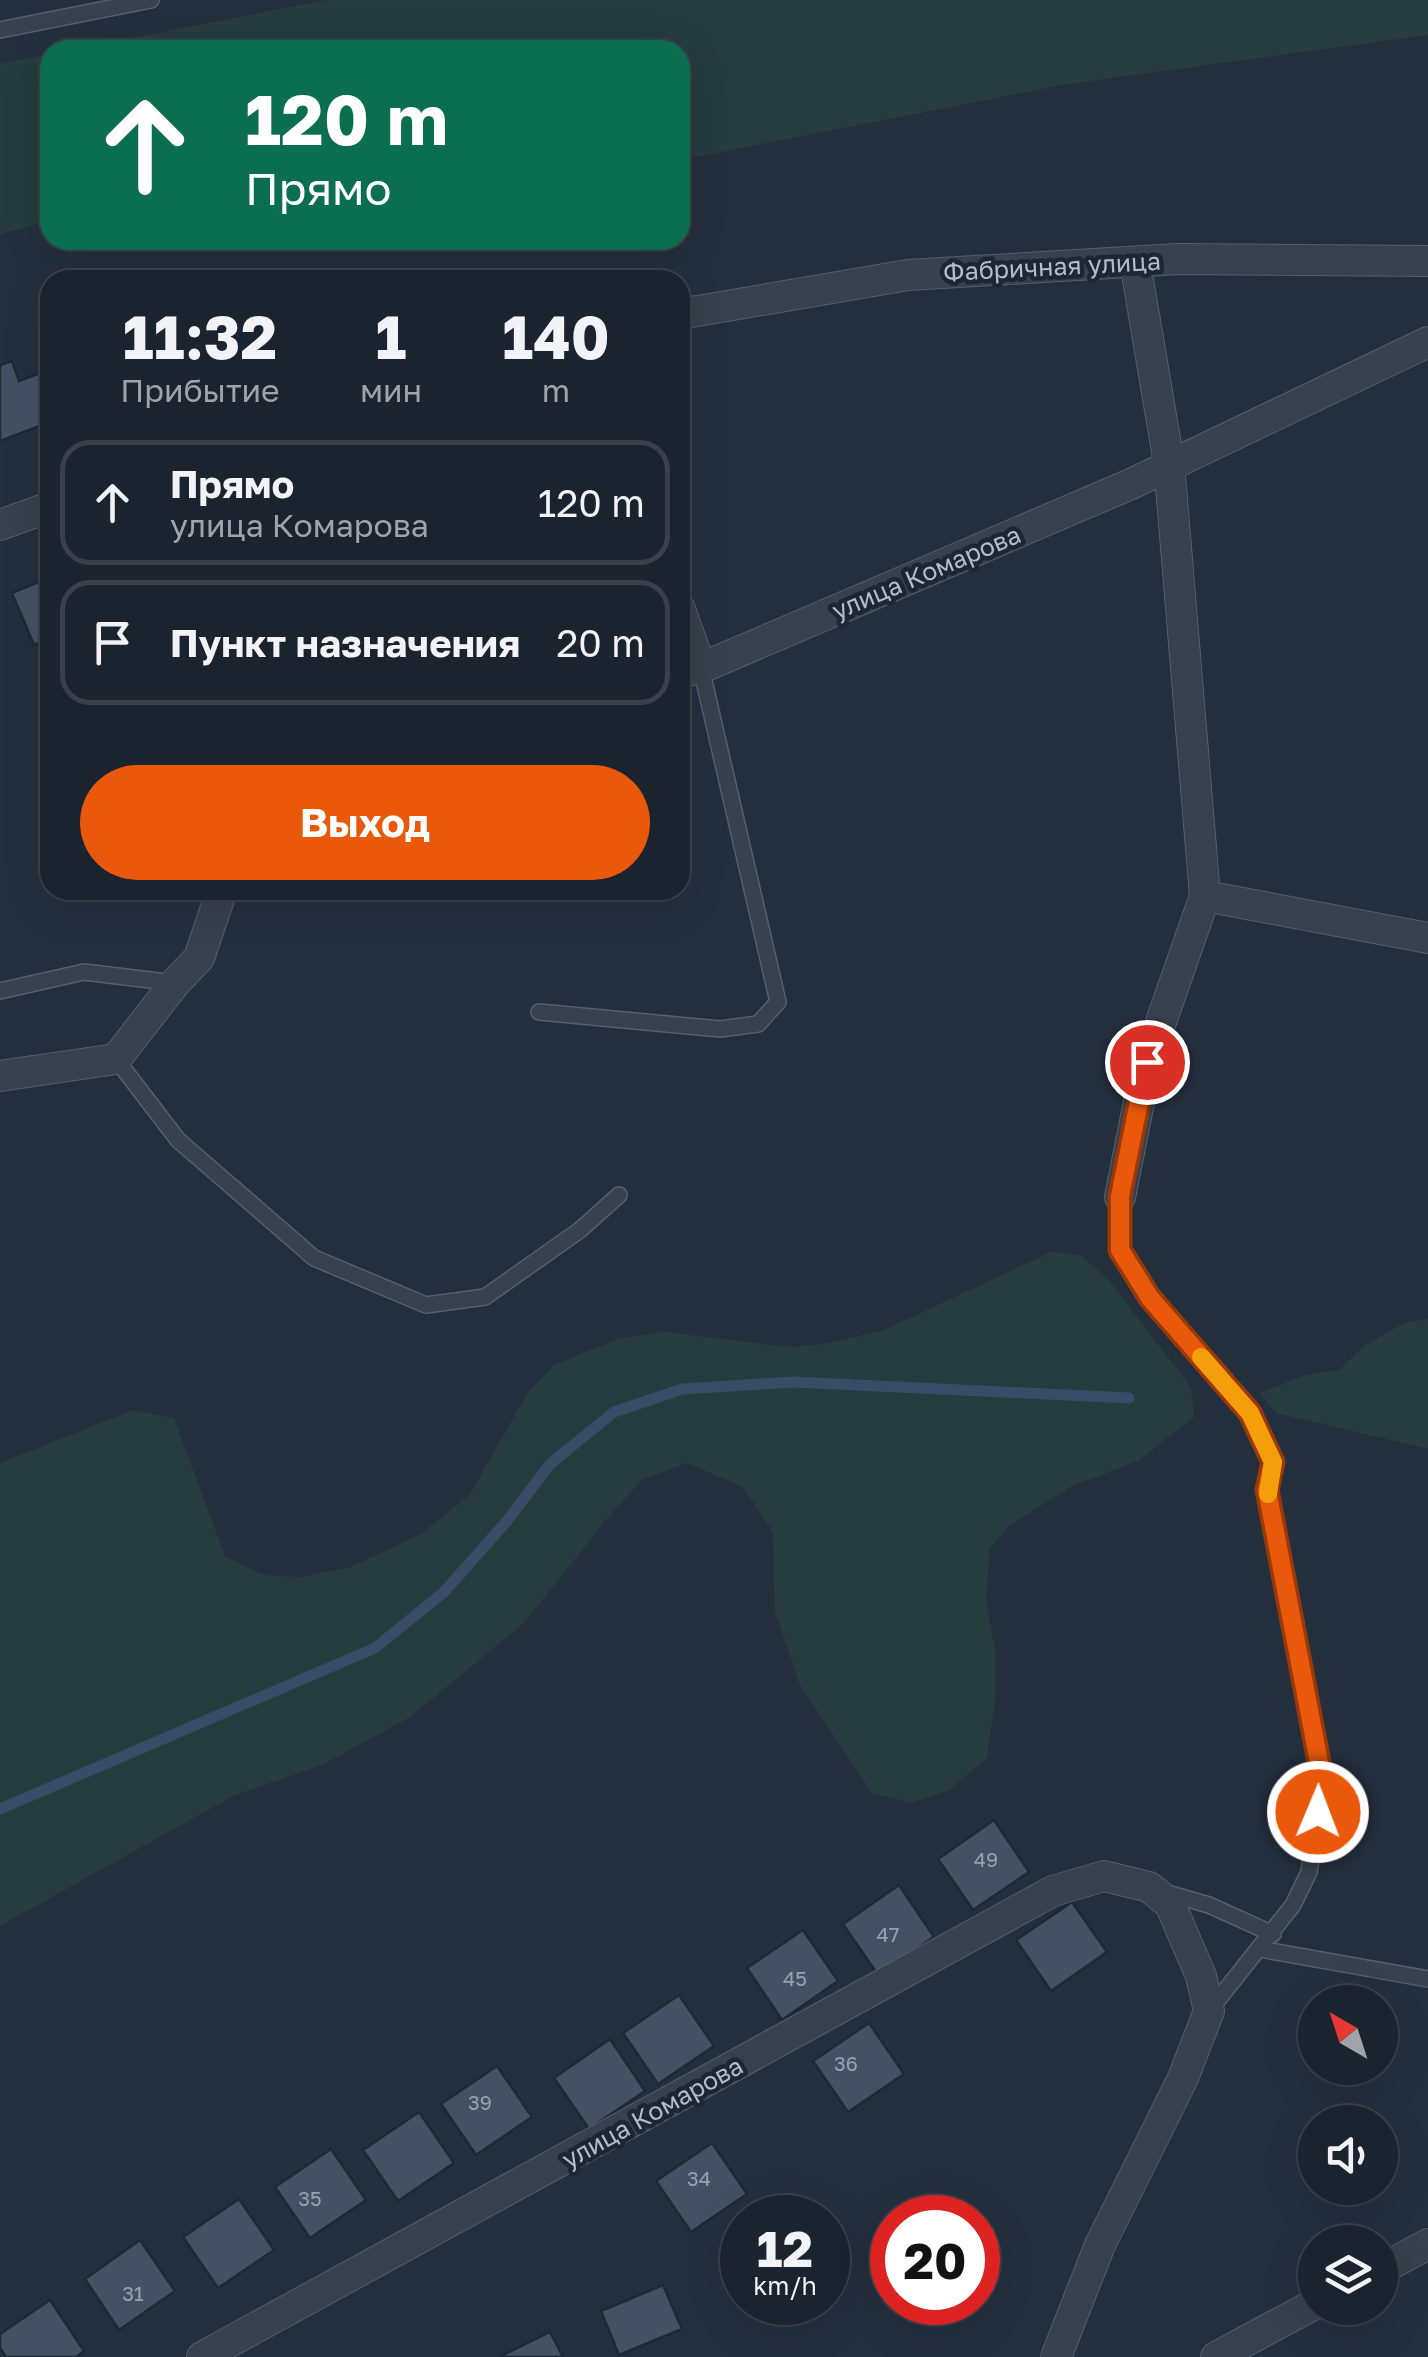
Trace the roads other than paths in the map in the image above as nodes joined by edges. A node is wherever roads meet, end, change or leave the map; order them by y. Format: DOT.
graph roads {
  1 [pos="151,0"];
  2 [pos="0,30"];
  3 [pos="1428,261"];
  4 [pos="1135,262"];
  5 [pos="690,312"];
  6 [pos="1428,342"];
  7 [pos="1169,464"];
  8 [pos="40,511"];
  9 [pos="0,526"];
  10 [pos="691,671"];
  11 [pos="1205,896"];
  12 [pos="219,900"];
  13 [pos="1428,938"];
  14 [pos="175,983"];
  15 [pos="0,992"];
  16 [pos="539,1012"];
  17 [pos="116,1059"];
  18 [pos="0,1076"];
  19 [pos="619,1195"];
  20 [pos="1120,1196"];
  21 [pos="1149,1887"];
  22 [pos="1273,1934"];
  23 [pos="1260,1949"];
  24 [pos="1428,1979"];
  25 [pos="1209,2011"];
  26 [pos="1428,2244"];
  27 [pos="1398,2260"];
  28 [pos="1298,2313"];
  29 [pos="202,2357"];
  30 [pos="1056,2357"];
  31 [pos="1216,2357"];
  1 -- 2 [label="lane"];
  3 -- 4 [label="street, Фабричная улица"];
  4 -- 5 [label="street, Фабричная улица"];
  4 -- 7 [label="street"];
  6 -- 7 [label="street, улица Комарова"];
  7 -- 10 [label="street, улица Комарова"];
  7 -- 11 [label="street"];
  8 -- 9 [label="street"];
  10 -- 16 [label="lane"];
  11 -- 13 [label="street"];
  11 -- 20 [label="street"];
  12 -- 14 [label="street"];
  14 -- 15 [label="lane"];
  14 -- 17 [label="street"];
  17 -- 18 [label="street"];
  17 -- 19 [label="lane"];
  20 -- 22 [label="lane"];
  21 -- 22 [label="lane"];
  21 -- 25 [label="street"];
  21 -- 29 [label="street, улица Комарова"];
  22 -- 23 [label="lane"];
  23 -- 24 [label="lane"];
  23 -- 25 [label="lane"];
  25 -- 30 [label="street"];
  26 -- 27 [label="street"];
  28 -- 31 [label="street"];
}
